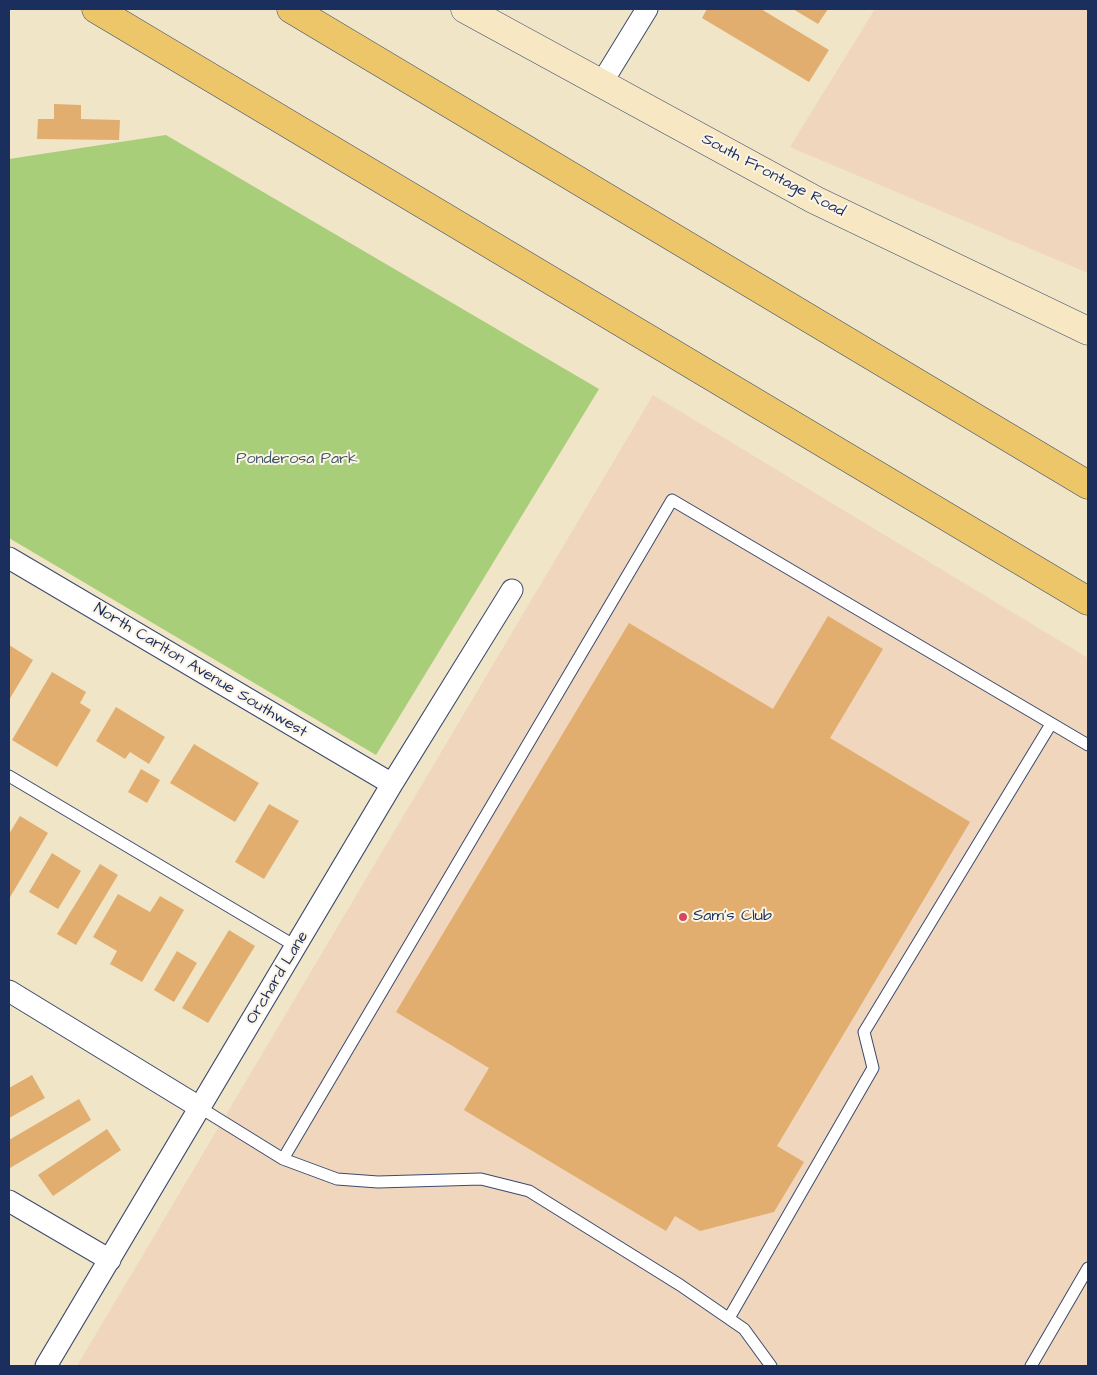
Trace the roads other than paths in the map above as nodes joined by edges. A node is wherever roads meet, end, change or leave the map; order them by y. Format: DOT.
graph roads {
  1 [pos="96,9"];
  2 [pos="291,9"];
  3 [pos="465,9"];
  4 [pos="647,9"];
  5 [pos="601,84"];
  6 [pos="1088,331"];
  7 [pos="1088,485"];
  8 [pos="9,558"];
  9 [pos="512,590"];
  10 [pos="1088,601"];
  11 [pos="1051,724"];
  12 [pos="1088,745"];
  13 [pos="9,776"];
  14 [pos="392,784"];
  15 [pos="297,947"];
  16 [pos="9,991"];
  17 [pos="199,1107"];
  18 [pos="283,1159"];
  19 [pos="9,1201"];
  20 [pos="110,1260"];
  21 [pos="1088,1268"];
  22 [pos="728,1318"];
  23 [pos="46,1366"];
  24 [pos="771,1366"];
  25 [pos="1031,1366"];
  1 -- 10 [label="highway"];
  2 -- 7 [label="highway"];
  3 -- 5 [label="main road, South Frontage Road"];
  4 -- 5 [label="street"];
  5 -- 6 [label="main road, South Frontage Road"];
  8 -- 14 [label="street, North Carlton Avenue Southwest"];
  9 -- 14 [label="street, Orchard Lane"];
  11 -- 12 [label="lane"];
  11 -- 18 [label="lane"];
  11 -- 22 [label="lane"];
  13 -- 15 [label="lane"];
  14 -- 15 [label="street, Orchard Lane"];
  15 -- 17 [label="street, Orchard Lane"];
  16 -- 17 [label="street"];
  17 -- 18 [label="lane"];
  17 -- 20 [label="street, Orchard Lane"];
  18 -- 22 [label="lane"];
  19 -- 20 [label="street"];
  20 -- 23 [label="street, Orchard Lane"];
  21 -- 25 [label="lane"];
  22 -- 24 [label="lane"];
}
